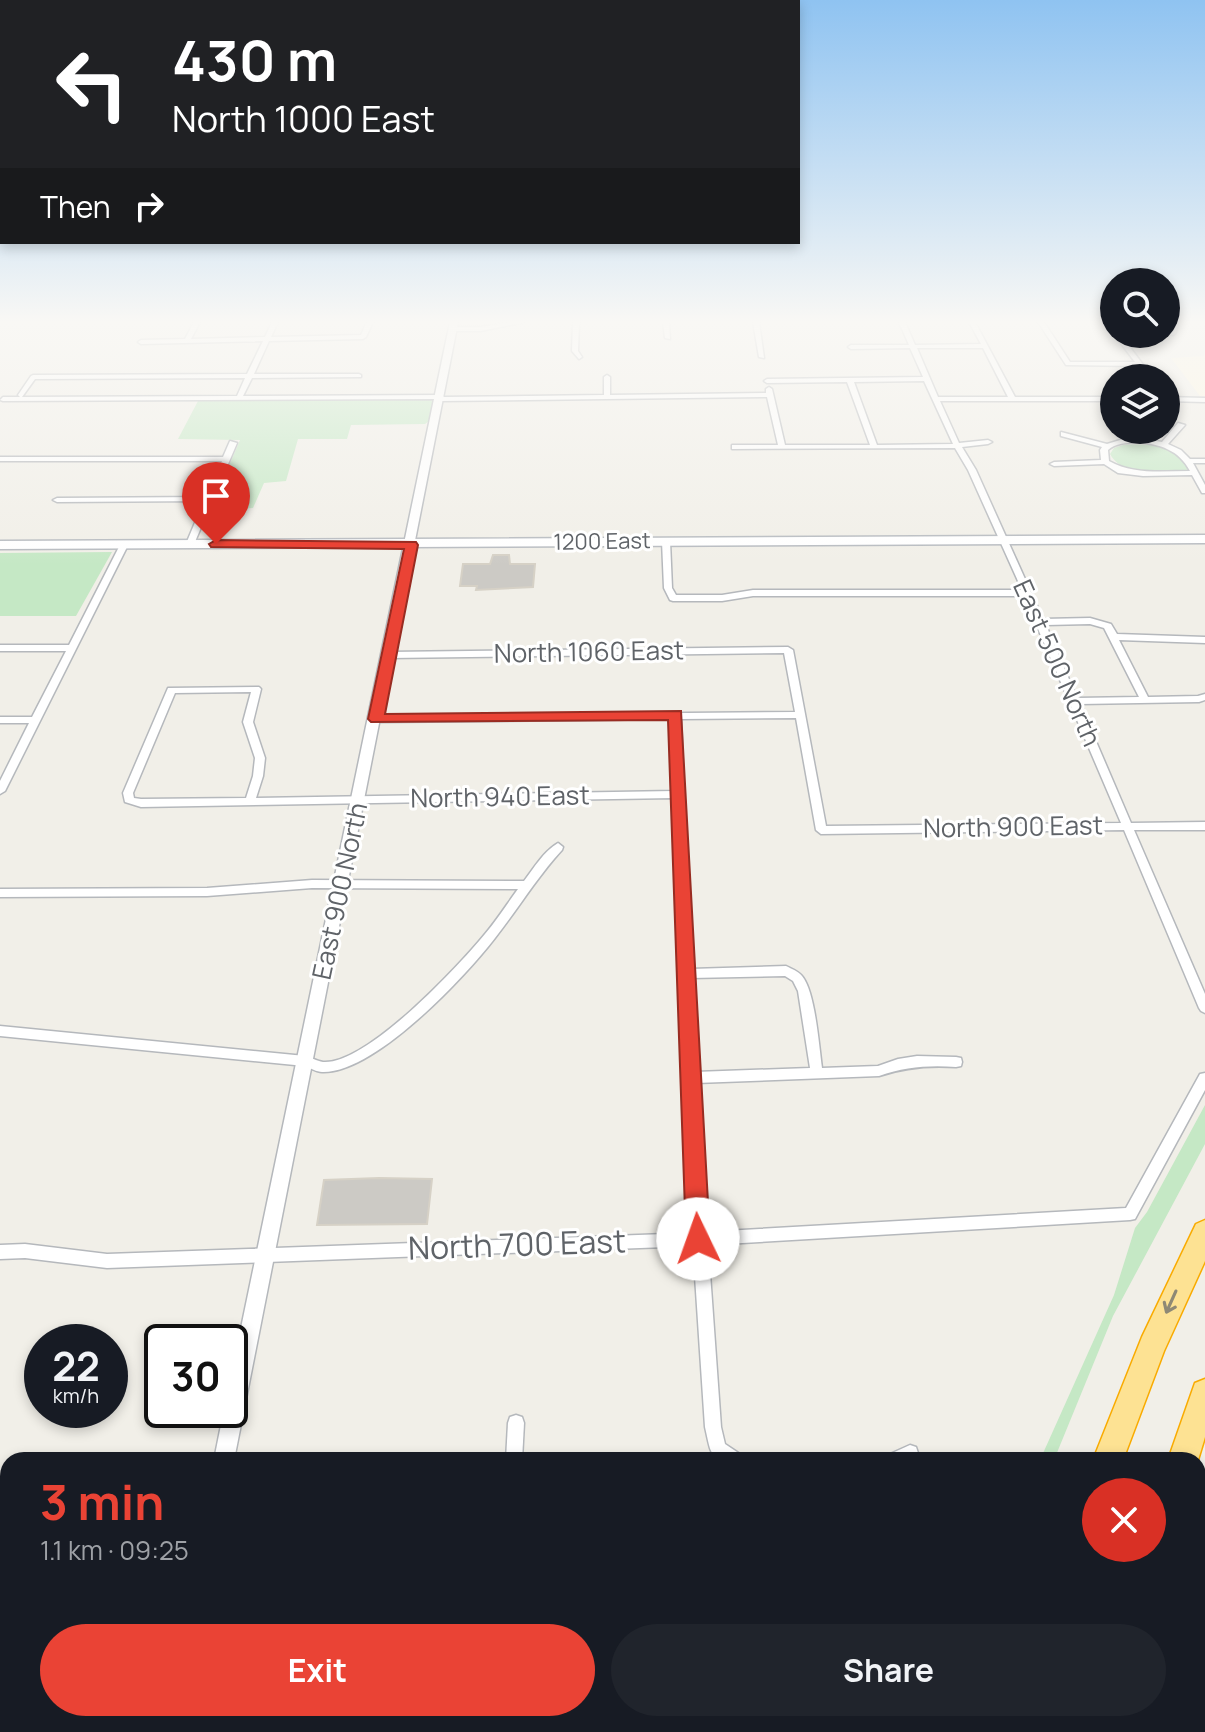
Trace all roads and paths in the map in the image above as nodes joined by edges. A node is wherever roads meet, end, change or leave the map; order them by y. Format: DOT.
graph roads {
  1 [pos="440,403"];
  2 [pos="772,403"];
  3 [pos="858,403"];
  4 [pos="937,403"];
  5 [pos="1064,434"];
  6 [pos="988,442"];
  7 [pos="233,443"];
  8 [pos="1115,444"];
  9 [pos="1164,444"];
  10 [pos="958,446"];
  11 [pos="1107,446"];
  12 [pos="735,447"];
  13 [pos="782,447"];
  14 [pos="874,447"];
  15 [pos="0,459"];
  16 [pos="226,459"];
  17 [pos="1189,461"];
  18 [pos="1205,461"];
  19 [pos="1105,462"];
  20 [pos="1054,464"];
  21 [pos="1193,473"];
  22 [pos="1205,491"];
  23 [pos="209,499"];
  24 [pos="57,500"];
  25 [pos="1205,539"];
  26 [pos="1002,540"];
  27 [pos="666,541"];
  28 [pos="190,544"];
  29 [pos="0,545"];
  30 [pos="124,545"];
  31 [pos="411,545"];
  32 [pos="1026,593"];
  33 [pos="1040,622"];
  34 [pos="1113,637"];
  35 [pos="1205,640"];
  36 [pos="0,648"];
  37 [pos="73,648"];
  38 [pos="389,655"];
  39 [pos="1205,697"];
  40 [pos="1145,700"];
  41 [pos="1072,701"];
  42 [pos="676,715"];
  43 [pos="801,715"];
  44 [pos="376,719"];
  45 [pos="0,720"];
  46 [pos="36,720"];
  47 [pos="0,791"];
  48 [pos="679,794"];
  49 [pos="250,801"];
  50 [pos="359,801"];
  51 [pos="1127,826"];
  52 [pos="1205,826"];
  53 [pos="558,847"];
  54 [pos="341,885"];
  55 [pos="525,885"];
  56 [pos="0,893"];
  57 [pos="685,974"];
  58 [pos="1205,1008"];
  59 [pos="0,1031"];
  60 [pos="305,1061"];
  61 [pos="956,1062"];
  62 [pos="817,1074"];
  63 [pos="689,1078"];
  64 [pos="1205,1078"];
  65 [pos="1205,1232"];
  66 [pos="698,1239"];
  67 [pos="0,1252"];
  68 [pos="267,1254"];
  69 [pos="1205,1393"];
  70 [pos="516,1423"];
  71 [pos="226,1452"];
  72 [pos="514,1452"];
  73 [pos="722,1452"];
  74 [pos="1111,1452"];
  75 [pos="1186,1452"];
  1 -- 31 [label="street, East 900 North"];
  2 -- 13 [label="street"];
  3 -- 14 [label="street"];
  4 -- 10 [label="street, East 500 North"];
  5 -- 11 [label="street"];
  6 -- 10 [label="street"];
  7 -- 16 [label="street"];
  8 -- 11 [label="street"];
  9 -- 17 [label="street"];
  10 -- 14 [label="street"];
  10 -- 26 [label="street, East 500 North"];
  11 -- 19 [label="street"];
  12 -- 13 [label="street"];
  13 -- 14 [label="street"];
  15 -- 16 [label="street"];
  16 -- 23 [label="street"];
  17 -- 18 [label="street"];
  17 -- 21 [label="street"];
  19 -- 20 [label="street"];
  19 -- 21 [label="street"];
  21 -- 22 [label="street"];
  23 -- 24 [label="street"];
  23 -- 28 [label="street"];
  25 -- 26 [label="main road, 1200 East"];
  26 -- 27 [label="main road, 1200 East"];
  26 -- 32 [label="street, East 500 North"];
  27 -- 31 [label="main road, 1200 East"];
  27 -- 32 [label="street"];
  28 -- 30 [label="main road, 1200 East"];
  28 -- 31 [label="main road, 1200 East"];
  29 -- 30 [label="main road, 1200 East"];
  30 -- 37 [label="street"];
  31 -- 38 [label="street, East 900 North"];
  32 -- 33 [label="street, East 500 North"];
  33 -- 34 [label="street"];
  33 -- 41 [label="street, East 500 North"];
  34 -- 35 [label="street"];
  34 -- 40 [label="street"];
  36 -- 37 [label="street"];
  37 -- 46 [label="street"];
  38 -- 43 [label="street, North 1060 East"];
  38 -- 44 [label="street, East 900 North"];
  39 -- 40 [label="street"];
  40 -- 41 [label="street"];
  41 -- 51 [label="street, East 500 North"];
  42 -- 43 [label="street"];
  42 -- 44 [label="street"];
  42 -- 48 [label="street"];
  43 -- 51 [label="street, North 900 East"];
  44 -- 50 [label="street, East 900 North"];
  45 -- 46 [label="street"];
  46 -- 47 [label="street"];
  48 -- 50 [label="street, North 940 East"];
  48 -- 57 [label="street"];
  49 -- 49 [label="street, North 940 East"];
  49 -- 50 [label="street, North 940 East"];
  50 -- 54 [label="street, East 900 North"];
  51 -- 52 [label="street, North 900 East"];
  51 -- 58 [label="street, East 500 North"];
  53 -- 55 [label="street"];
  54 -- 55 [label="street"];
  54 -- 56 [label="street"];
  54 -- 60 [label="street, East 900 North"];
  55 -- 60 [label="street"];
  57 -- 62 [label="street"];
  57 -- 63 [label="street"];
  59 -- 60 [label="street"];
  60 -- 68 [label="street, East 900 North"];
  61 -- 62 [label="street"];
  62 -- 63 [label="street"];
  63 -- 66 [label="street"];
  64 -- 66 [label="street, North 700 East"];
  65 -- 74 [label="highway, one-way"];
  66 -- 68 [label="street, North 700 East"];
  66 -- 73 [label="street"];
  67 -- 68 [label="street, North 700 East"];
  68 -- 71 [label="street, East 900 North"];
  69 -- 75 [label="highway"];
  70 -- 72 [label="street"];
}
